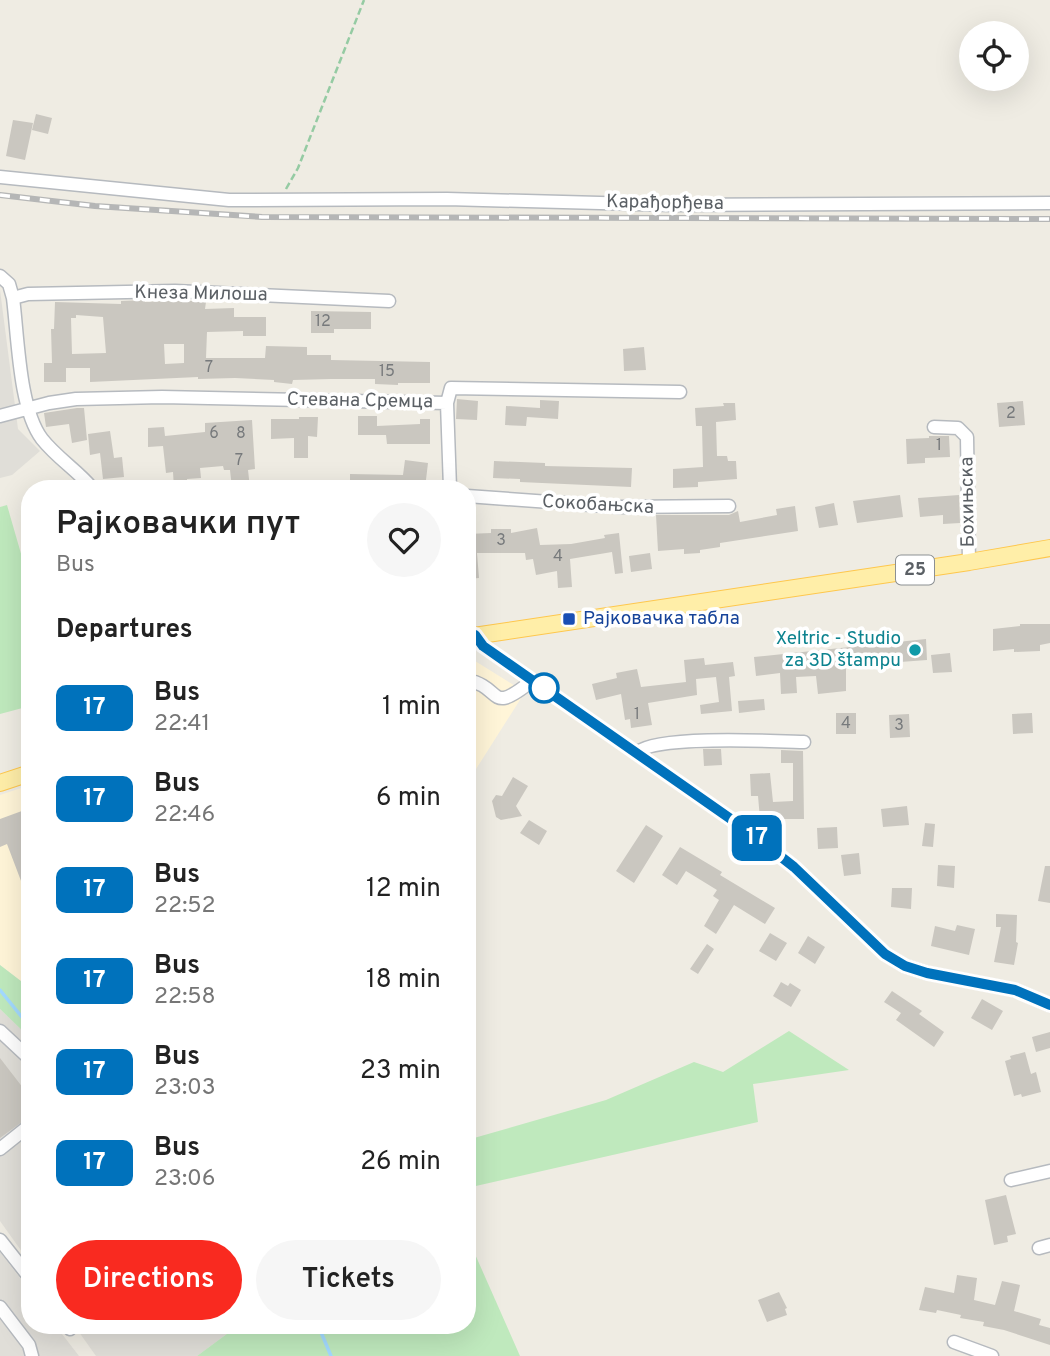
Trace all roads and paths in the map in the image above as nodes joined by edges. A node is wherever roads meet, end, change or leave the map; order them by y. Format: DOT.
graph roads {
  1 [pos="364,0"];
  2 [pos="0,177"];
  3 [pos="281,201"];
  4 [pos="1050,203"];
  5 [pos="0,276"];
  6 [pos="13,298"];
  7 [pos="389,301"];
  8 [pos="680,393"];
  9 [pos="447,403"];
  10 [pos="29,408"];
  11 [pos="0,416"];
  12 [pos="934,427"];
  13 [pos="84,480"];
  14 [pos="450,480"];
  15 [pos="476,497"];
  16 [pos="729,506"];
  17 [pos="1050,548"];
  18 [pos="969,562"];
  19 [pos="476,635"];
  20 [pos="476,640"];
  21 [pos="533,680"];
  22 [pos="476,683"];
  23 [pos="804,742"];
  24 [pos="638,752"];
  25 [pos="1050,1005"];
  26 [pos="0,1031"];
  27 [pos="21,1051"];
  28 [pos="21,1132"];
  29 [pos="0,1149"];
  30 [pos="1050,1171"];
  31 [pos="1011,1180"];
  32 [pos="0,1240"];
  33 [pos="21,1267"];
  34 [pos="0,1307"];
  35 [pos="954,1342"];
  36 [pos="32,1356"];
  37 [pos="992,1356"];
  1 -- 3 [label="path"];
  2 -- 3 [label="street, Карађорђева"];
  3 -- 4 [label="street, Карађорђева"];
  5 -- 6 [label="street"];
  6 -- 7 [label="street, Кнеза Милоша"];
  6 -- 10 [label="street"];
  8 -- 9 [label="street, Стевана Сремца"];
  9 -- 10 [label="street, Стевана Сремца"];
  9 -- 14 [label="street"];
  10 -- 11 [label="street, Стевана Сремца"];
  10 -- 13 [label="street"];
  12 -- 18 [label="street, Бохињска"];
  15 -- 16 [label="street, Сокобањска"];
  17 -- 18 [label="main road, 25"];
  18 -- 19 [label="main road, 25"];
  20 -- 21 [label="street"];
  21 -- 22 [label="street"];
  21 -- 24 [label="street"];
  23 -- 24 [label="street"];
  24 -- 25 [label="street"];
  26 -- 27 [label="street"];
  28 -- 29 [label="street"];
  30 -- 31 [label="street"];
  32 -- 33 [label="street"];
  34 -- 36 [label="street"];
  35 -- 37 [label="street"];
}
